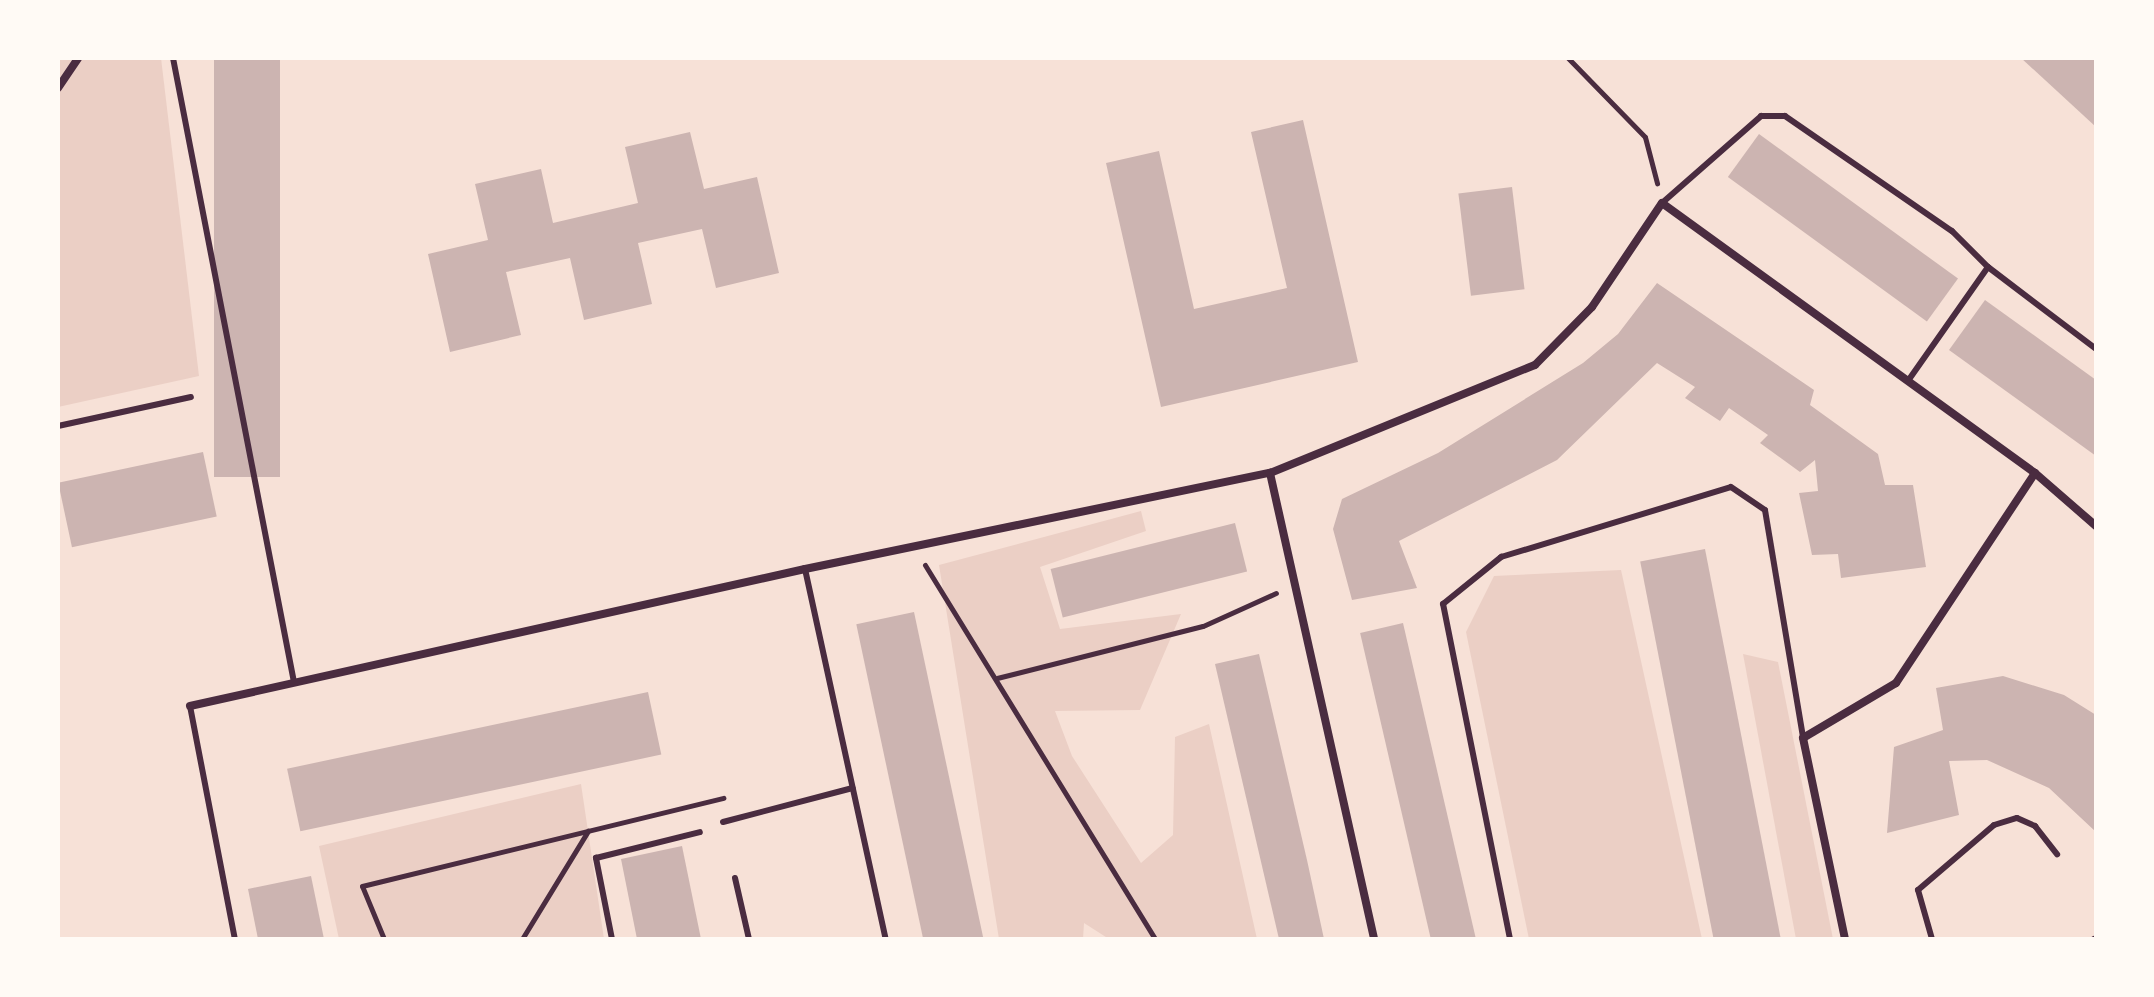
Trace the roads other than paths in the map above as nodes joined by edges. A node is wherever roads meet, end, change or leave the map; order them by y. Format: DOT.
graph roads {
  1 [pos="78,58"];
  2 [pos="173,58"];
  3 [pos="58,88"];
  4 [pos="1662,203"];
  5 [pos="1988,267"];
  6 [pos="2096,349"];
  7 [pos="1908,381"];
  8 [pos="191,397"];
  9 [pos="58,426"];
  10 [pos="1270,473"];
  11 [pos="2035,473"];
  12 [pos="2096,526"];
  13 [pos="805,569"];
  14 [pos="294,682"];
  15 [pos="190,706"];
  16 [pos="1803,738"];
  17 [pos="853,788"];
  18 [pos="723,822"];
  19 [pos="700,832"];
  20 [pos="2057,854"];
  21 [pos="735,878"];
  22 [pos="235,939"];
  23 [pos="612,939"];
  24 [pos="749,939"];
  25 [pos="886,939"];
  26 [pos="1374,939"];
  27 [pos="1510,939"];
  28 [pos="1845,939"];
  29 [pos="1932,939"];
  1 -- 3 [label="street"];
  2 -- 14 [label="lane"];
  4 -- 5 [label="lane"];
  4 -- 7 [label="street"];
  4 -- 10 [label="street"];
  5 -- 6 [label="lane"];
  5 -- 7 [label="lane"];
  7 -- 11 [label="street"];
  8 -- 9 [label="lane"];
  10 -- 13 [label="street"];
  10 -- 26 [label="street"];
  11 -- 12 [label="street"];
  11 -- 16 [label="street"];
  13 -- 14 [label="street"];
  13 -- 17 [label="lane"];
  14 -- 15 [label="street"];
  15 -- 22 [label="lane"];
  16 -- 27 [label="lane"];
  16 -- 28 [label="street"];
  17 -- 18 [label="lane"];
  17 -- 25 [label="lane"];
  19 -- 23 [label="lane"];
  20 -- 29 [label="lane"];
  21 -- 24 [label="lane"];
}
